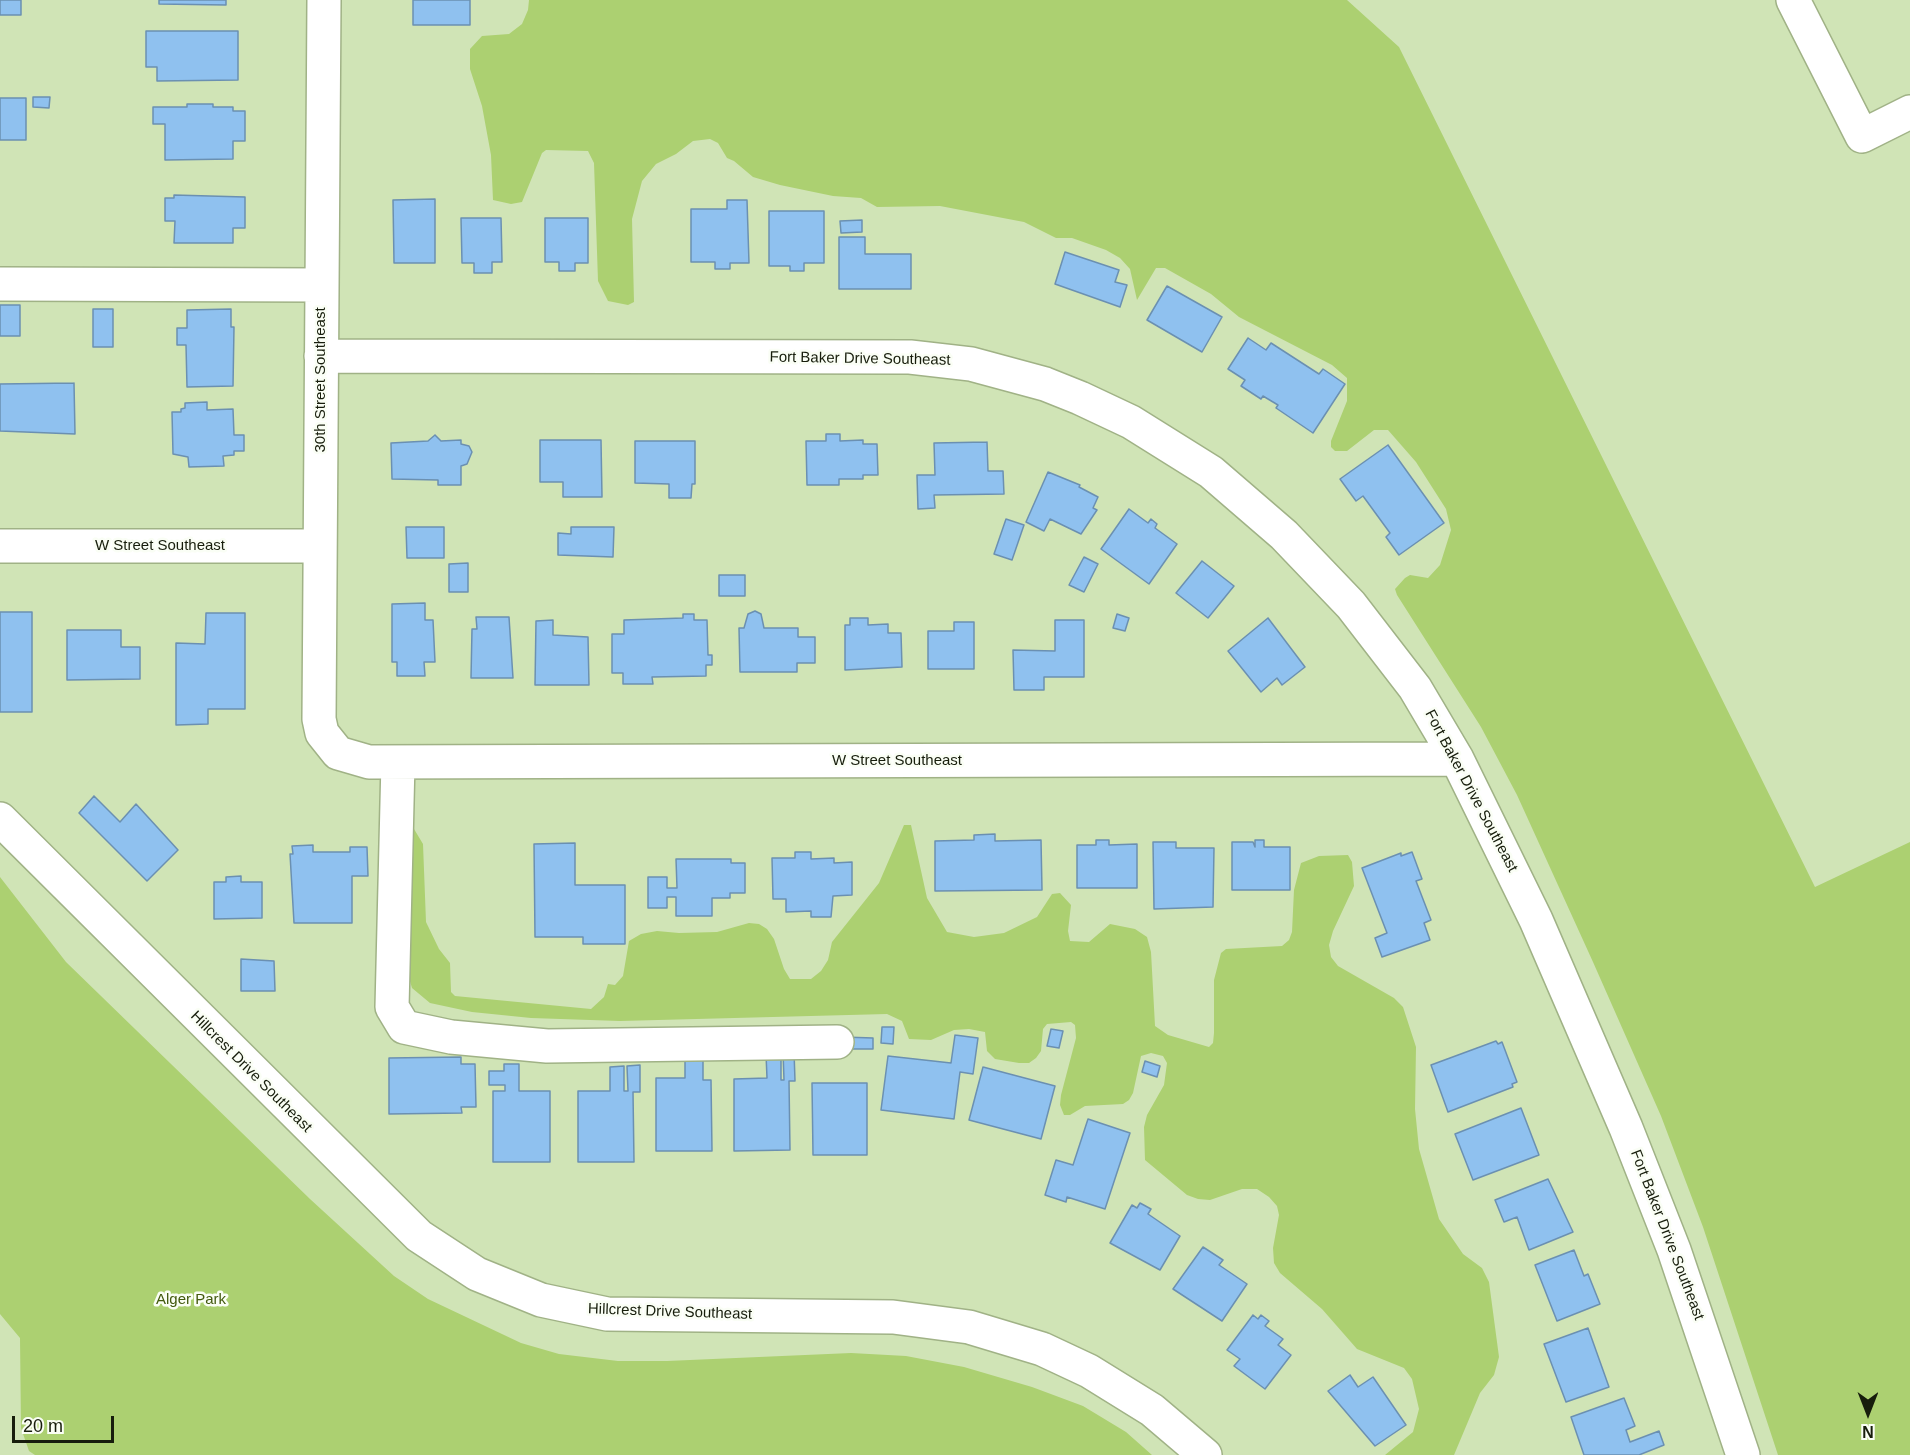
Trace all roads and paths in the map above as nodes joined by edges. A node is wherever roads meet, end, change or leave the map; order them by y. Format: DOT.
graph roads {
  1 [pos="324,0"];
  2 [pos="1793,0"];
  3 [pos="1910,112"];
  4 [pos="0,284"];
  5 [pos="322,285"];
  6 [pos="321,356"];
  7 [pos="0,546"];
  8 [pos="320,546"];
  9 [pos="338,753"];
  10 [pos="1457,759"];
  11 [pos="398,762"];
  12 [pos="0,819"];
  13 [pos="837,1042"];
  14 [pos="1205,1455"];
  15 [pos="1743,1455"];
  1 -- 5 [label="street, 30th Street Southeast"];
  2 -- 3 [label="street"];
  4 -- 5 [label="street"];
  5 -- 6 [label="street, 30th Street Southeast"];
  6 -- 8 [label="street, 30th Street Southeast"];
  6 -- 10 [label="street, Fort Baker Drive Southeast"];
  7 -- 8 [label="street, W Street Southeast"];
  8 -- 9 [label="street, 30th Street Southeast"];
  9 -- 11 [label="street, W Street Southeast"];
  10 -- 11 [label="street, W Street Southeast"];
  10 -- 15 [label="street, Fort Baker Drive Southeast"];
  11 -- 13 [label="street"];
  12 -- 14 [label="street, Hillcrest Drive Southeast"];
}
